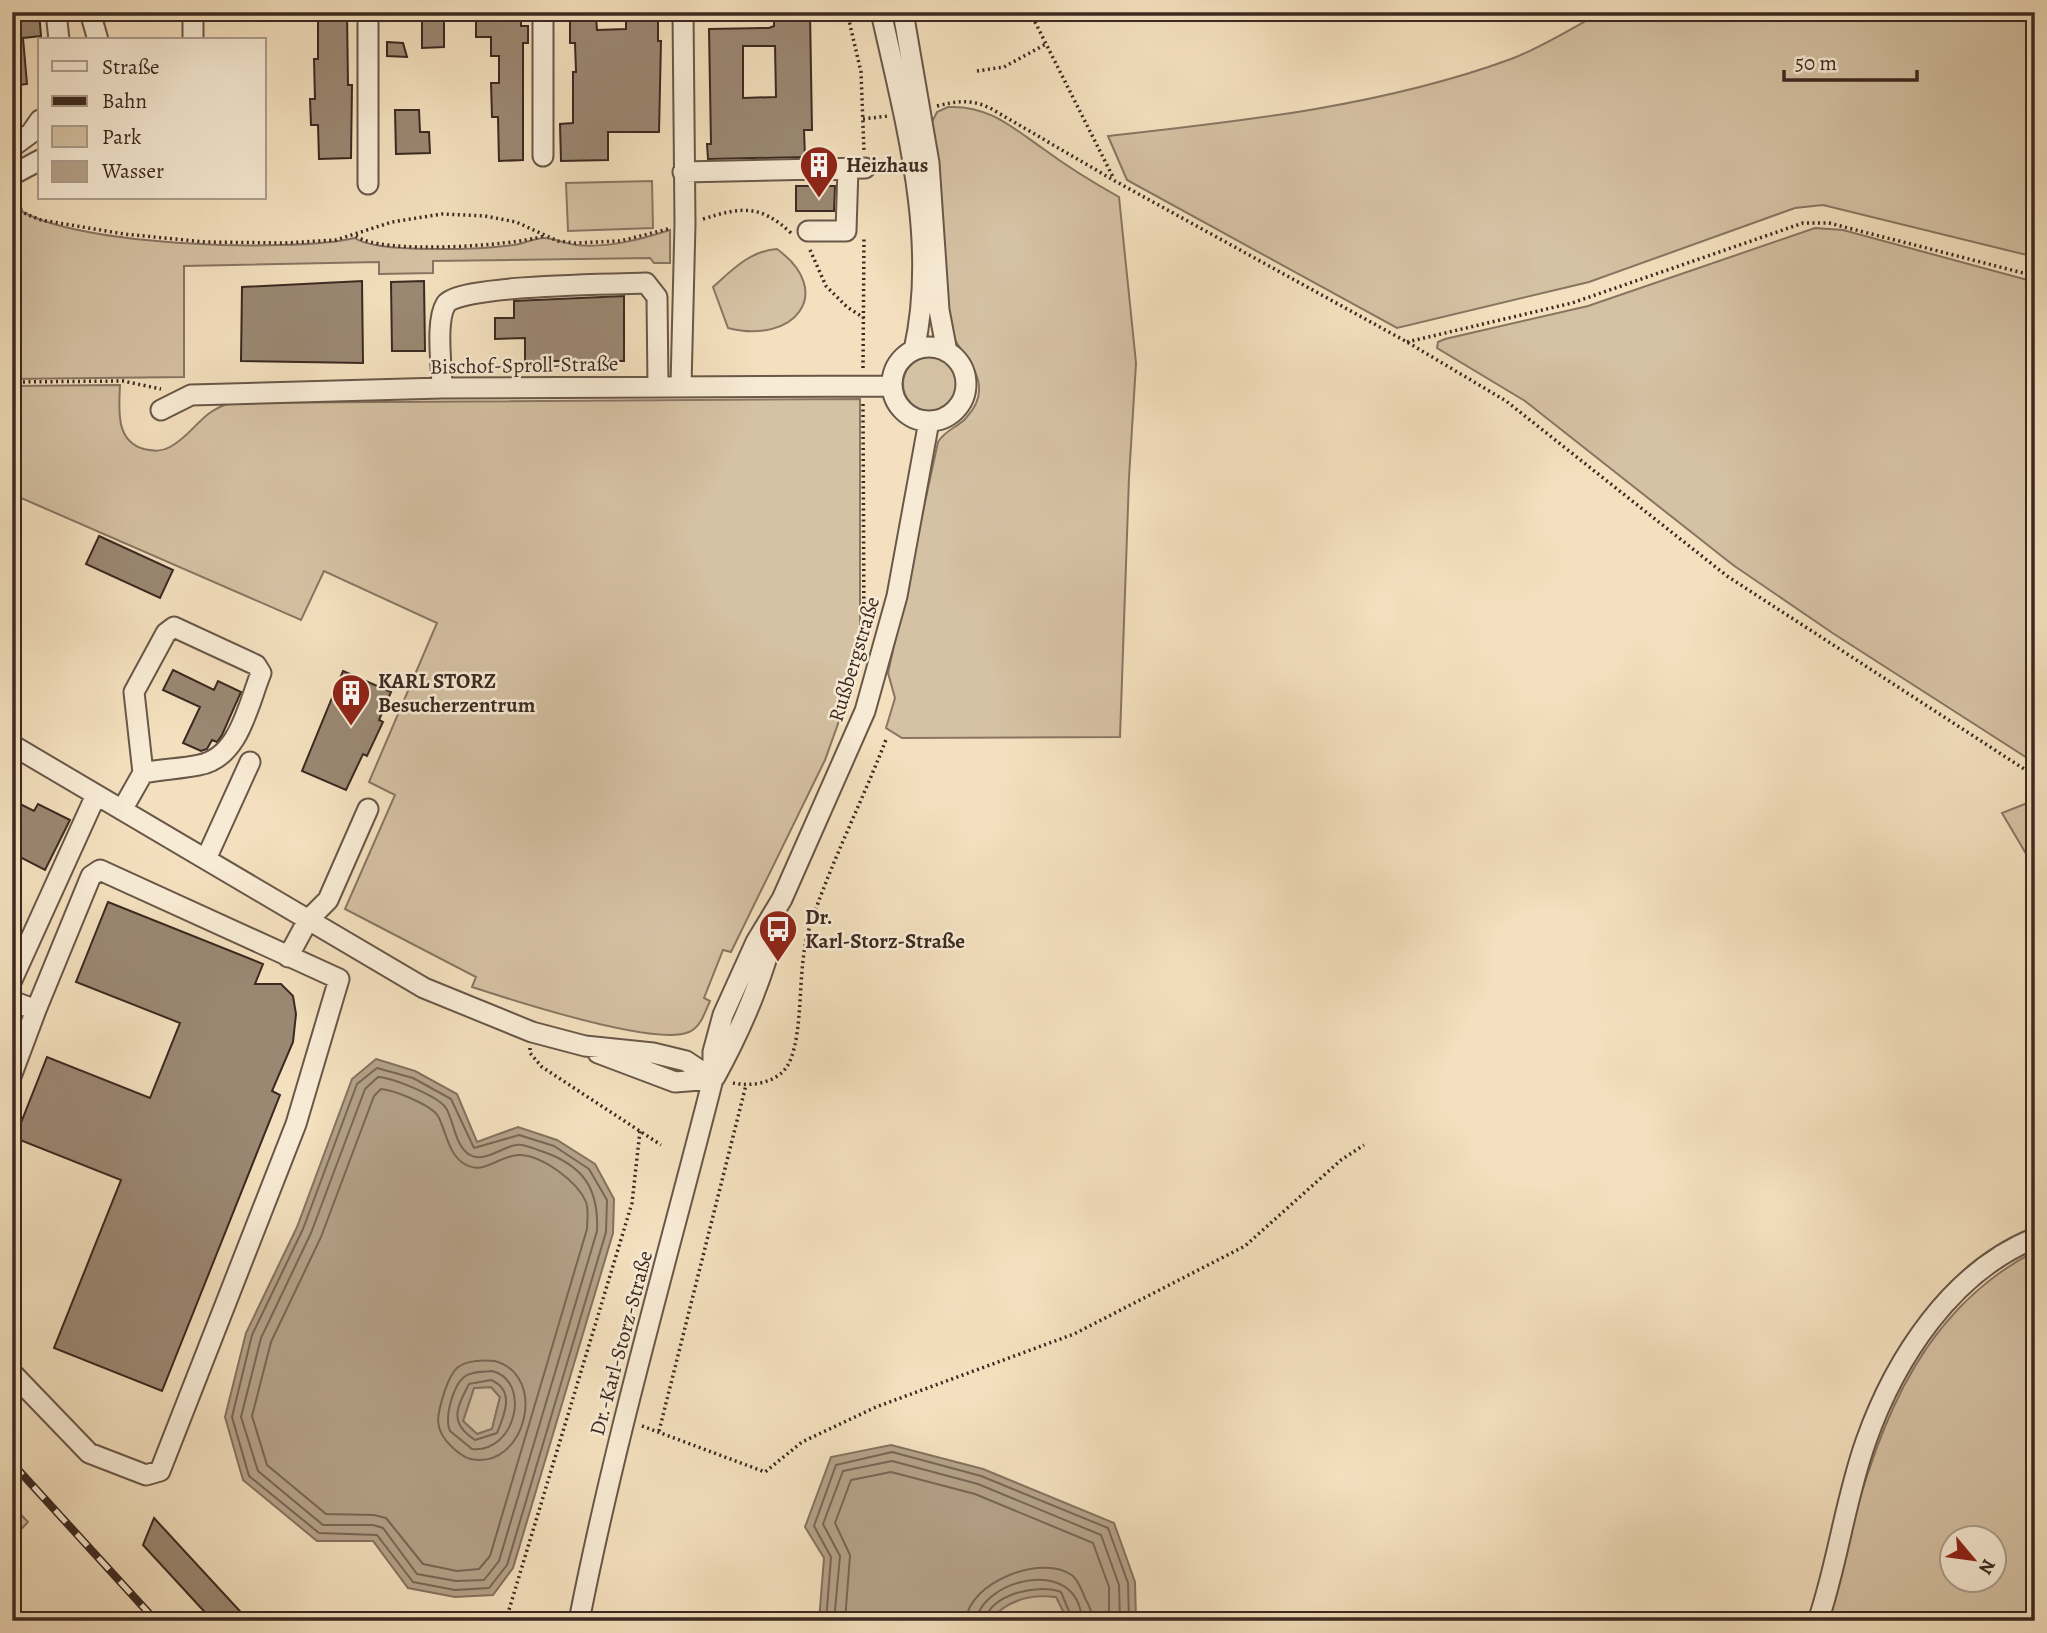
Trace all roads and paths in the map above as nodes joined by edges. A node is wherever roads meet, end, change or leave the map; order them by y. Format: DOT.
graph roads {
  1 [pos="56,12"];
  2 [pos="90,12"];
  3 [pos="193,12"];
  4 [pos="368,12"];
  5 [pos="543,12"];
  6 [pos="683,12"];
  7 [pos="847,12"];
  8 [pos="881,12"];
  9 [pos="903,12"];
  10 [pos="1030,12"];
  11 [pos="59,38"];
  12 [pos="97,38"];
  13 [pos="193,38"];
  14 [pos="1046,44"];
  15 [pos="977,71"];
  16 [pos="913,112"];
  17 [pos="863,119"];
  18 [pos="38,123"];
  19 [pos="12,147"];
  20 [pos="543,156"];
  21 [pos="38,161"];
  22 [pos="856,168"];
  23 [pos="683,172"];
  24 [pos="12,175"];
  25 [pos="1115,181"];
  26 [pos="368,184"];
  27 [pos="12,202"];
  28 [pos="864,222"];
  29 [pos="685,224"];
  30 [pos="355,236"];
  31 [pos="546,236"];
  32 [pos="802,237"];
  33 [pos="2035,276"];
  34 [pos="864,318"];
  35 [pos="1406,342"];
  36 [pos="914,350"];
  37 [pos="947,352"];
  38 [pos="12,382"];
  39 [pos="658,386"];
  40 [pos="681,386"];
  41 [pos="892,386"];
  42 [pos="863,387"];
  43 [pos="442,388"];
  44 [pos="191,395"];
  45 [pos="161,410"];
  46 [pos="929,421"];
  47 [pos="864,644"];
  48 [pos="887,737"];
  49 [pos="12,745"];
  50 [pos="250,762"];
  51 [pos="143,773"];
  52 [pos="2035,776"];
  53 [pos="96,794"];
  54 [pos="368,809"];
  55 [pos="122,810"];
  56 [pos="206,859"];
  57 [pos="308,920"];
  58 [pos="18,951"];
  59 [pos="288,957"];
  60 [pos="12,980"];
  61 [pos="12,1001"];
  62 [pos="36,1010"];
  63 [pos="532,1032"];
  64 [pos="12,1074"];
  65 [pos="713,1079"];
  66 [pos="734,1083"];
  67 [pos="746,1086"];
  68 [pos="640,1131"];
  69 [pos="661,1145"];
  70 [pos="1364,1145"];
  71 [pos="2035,1238"];
  72 [pos="12,1373"];
  73 [pos="623,1421"];
  74 [pos="659,1431"];
  75 [pos="496,1619"];
  76 [pos="463,1621"];
  77 [pos="579,1621"];
  78 [pos="1818,1621"];
  1 -- 11 [label="street"];
  2 -- 12 [label="street"];
  3 -- 13 [label="street"];
  4 -- 26 [label="street"];
  5 -- 20 [label="street"];
  6 -- 23 [label="street"];
  7 -- 17 [label="path"];
  8 -- 16 [label="street"];
  9 -- 16 [label="street"];
  10 -- 14 [label="path"];
  14 -- 15 [label="path"];
  14 -- 25 [label="path"];
  16 -- 17 [label="path"];
  16 -- 25 [label="path"];
  16 -- 36 [label="street"];
  16 -- 37 [label="street"];
  17 -- 22 [label="path"];
  18 -- 19 [label="street"];
  21 -- 24 [label="street"];
  22 -- 23 [label="street"];
  22 -- 32 [label="street"];
  23 -- 29 [label="street"];
  25 -- 35 [label="path"];
  27 -- 30 [label="path"];
  28 -- 34 [label="path"];
  29 -- 31 [label="path"];
  29 -- 32 [label="path"];
  29 -- 40 [label="street"];
  30 -- 31 [label="path"];
  30 -- 31 [label="path"];
  32 -- 34 [label="path"];
  33 -- 35 [label="path"];
  34 -- 42 [label="path"];
  35 -- 52 [label="path"];
  36 -- 37 [label="street"];
  36 -- 41 [label="street"];
  37 -- 46 [label="street"];
  38 -- 44 [label="path"];
  39 -- 40 [label="street, Bischof-Sproll-Straße"];
  39 -- 43 [label="street, Bischof-Sproll-Straße"];
  39 -- 43 [label="street"];
  40 -- 42 [label="street, Bischof-Sproll-Straße"];
  41 -- 42 [label="street, Bischof-Sproll-Straße"];
  41 -- 46 [label="street"];
  42 -- 47 [label="path"];
  43 -- 44 [label="street, Bischof-Sproll-Straße"];
  44 -- 45 [label="street, Bischof-Sproll-Straße"];
  46 -- 65 [label="street, Rußbergstraße"];
  48 -- 67 [label="path"];
  49 -- 53 [label="street"];
  50 -- 56 [label="street"];
  51 -- 51 [label="street"];
  51 -- 55 [label="street"];
  53 -- 55 [label="street"];
  53 -- 58 [label="street"];
  54 -- 57 [label="street"];
  55 -- 56 [label="street"];
  56 -- 57 [label="street"];
  57 -- 59 [label="street"];
  57 -- 63 [label="street"];
  58 -- 60 [label="street"];
  59 -- 62 [label="street"];
  59 -- 72 [label="street"];
  61 -- 62 [label="street"];
  62 -- 64 [label="street"];
  63 -- 65 [label="street"];
  63 -- 68 [label="path"];
  65 -- 73 [label="street, Dr.-Karl-Storz-Straße"];
  66 -- 67 [label="path"];
  67 -- 74 [label="path"];
  68 -- 69 [label="path"];
  68 -- 75 [label="path"];
  70 -- 74 [label="path"];
  71 -- 78 [label="street"];
  73 -- 74 [label="path"];
  73 -- 77 [label="street, Dr.-Karl-Storz-Straße"];
  75 -- 76 [label="path"];
}
